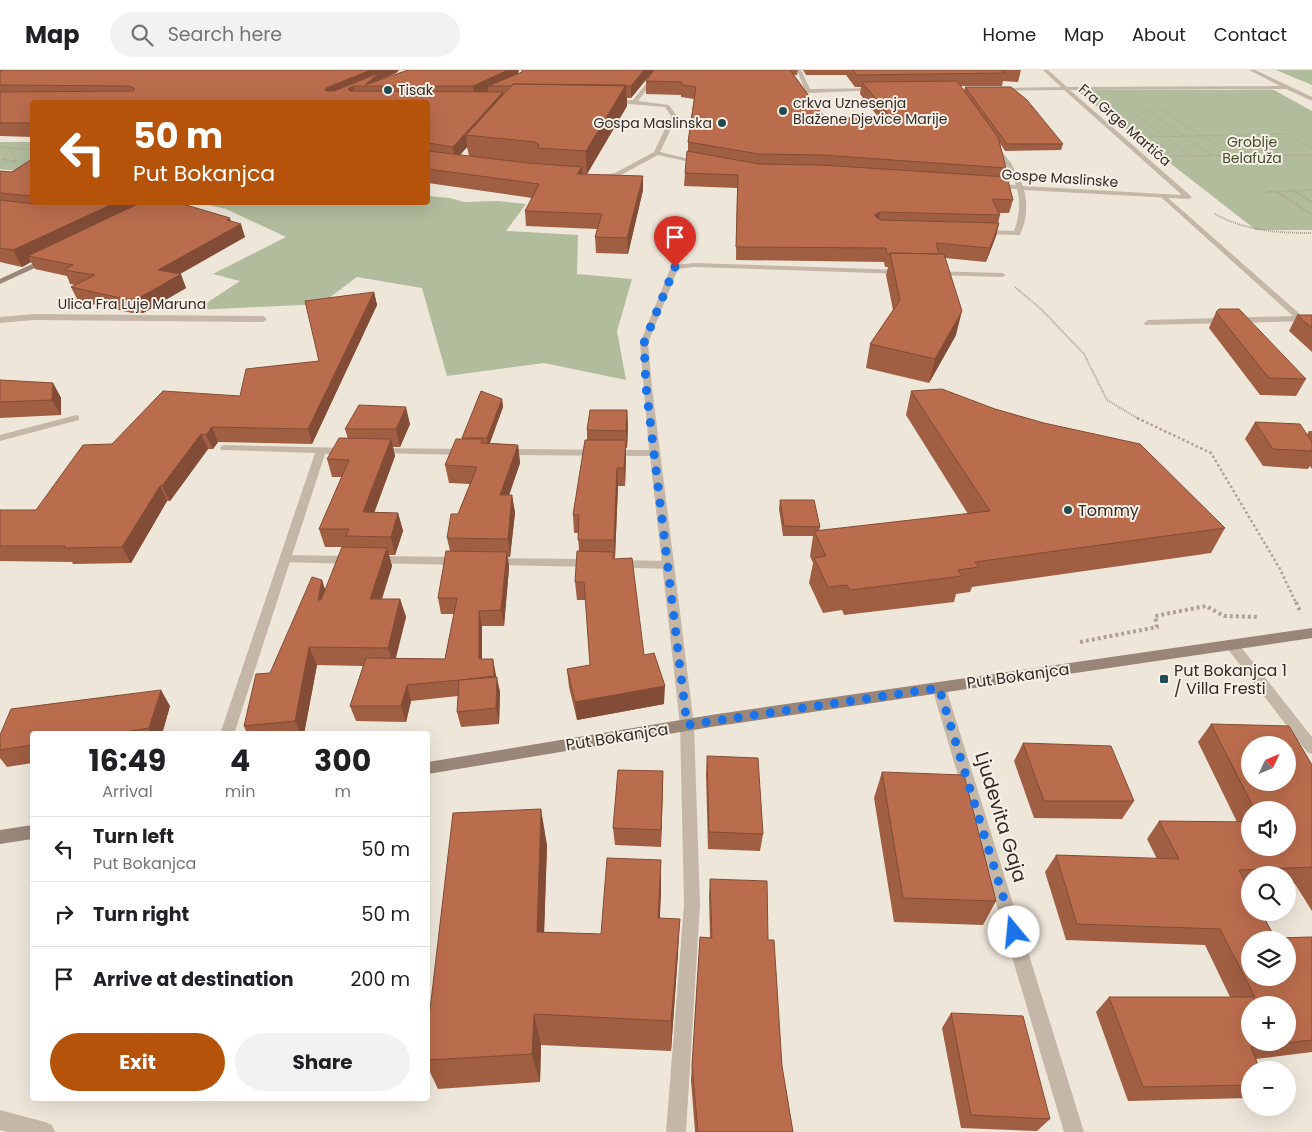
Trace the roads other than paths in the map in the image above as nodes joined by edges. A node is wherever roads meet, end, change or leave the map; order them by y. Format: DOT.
graph roads {
  1 [pos="659,70"];
  2 [pos="799,70"];
  3 [pos="1045,70"];
  4 [pos="1251,70"];
  5 [pos="1063,87"];
  6 [pos="1287,87"];
  7 [pos="956,89"];
  8 [pos="889,90"];
  9 [pos="936,90"];
  10 [pos="961,97"];
  11 [pos="1312,99"];
  12 [pos="602,102"];
  13 [pos="634,102"];
  14 [pos="988,135"];
  15 [pos="657,153"];
  16 [pos="707,164"];
  17 [pos="589,178"];
  18 [pos="986,185"];
  19 [pos="1022,188"];
  20 [pos="1164,197"];
  21 [pos="1189,197"];
  22 [pos="978,232"];
  23 [pos="53,257"];
  24 [pos="912,272"];
  25 [pos="922,272"];
  26 [pos="1002,275"];
  27 [pos="0,282"];
  28 [pos="1302,318"];
  29 [pos="1312,318"];
  30 [pos="263,319"];
  31 [pos="0,320"];
  32 [pos="1148,323"];
  33 [pos="76,418"];
  34 [pos="0,438"];
  35 [pos="225,448"];
  36 [pos="321,451"];
  37 [pos="656,453"];
  38 [pos="285,559"];
  39 [pos="668,565"];
  40 [pos="1311,633"];
  41 [pos="1232,645"];
  42 [pos="939,688"];
  43 [pos="687,725"];
  44 [pos="228,731"];
  45 [pos="1312,748"];
  46 [pos="430,768"];
  47 [pos="30,832"];
  48 [pos="0,838"];
  49 [pos="0,1120"];
  50 [pos="45,1132"];
  51 [pos="676,1132"];
  52 [pos="1074,1132"];
  1 -- 13 [label="street"];
  2 -- 8 [label="street"];
  3 -- 5 [label="street, Fra Grge Martića"];
  4 -- 6 [label="street"];
  5 -- 6 [label="street"];
  5 -- 7 [label="street"];
  5 -- 21 [label="street, Fra Grge Martića"];
  6 -- 11 [label="street"];
  7 -- 9 [label="street"];
  7 -- 10 [label="street"];
  12 -- 13 [label="street"];
  13 -- 15 [label="street"];
  14 -- 19 [label="street"];
  15 -- 16 [label="street"];
  15 -- 17 [label="street"];
  18 -- 19 [label="street, Gospe Maslinske"];
  19 -- 20 [label="street, Gospe Maslinske"];
  19 -- 22 [label="street"];
  20 -- 21 [label="street, Gospe Maslinske"];
  20 -- 28 [label="street"];
  23 -- 27 [label="main road"];
  24 -- 37 [label="street"];
  25 -- 26 [label="street"];
  28 -- 29 [label="street"];
  28 -- 32 [label="street"];
  30 -- 31 [label="street, Ulica Fra Luje Maruna"];
  33 -- 34 [label="street"];
  35 -- 36 [label="street"];
  36 -- 37 [label="street"];
  36 -- 38 [label="street"];
  37 -- 39 [label="street"];
  38 -- 39 [label="street"];
  38 -- 44 [label="street"];
  39 -- 43 [label="street"];
  40 -- 41 [label="main road, Put Bokanjca"];
  41 -- 42 [label="main road, Put Bokanjca"];
  41 -- 45 [label="street"];
  42 -- 43 [label="main road, Put Bokanjca"];
  42 -- 52 [label="street, Ljudevita Gaja"];
  43 -- 46 [label="main road, Put Bokanjca"];
  43 -- 51 [label="street"];
  47 -- 48 [label="main road"];
  49 -- 50 [label="street"];
}
